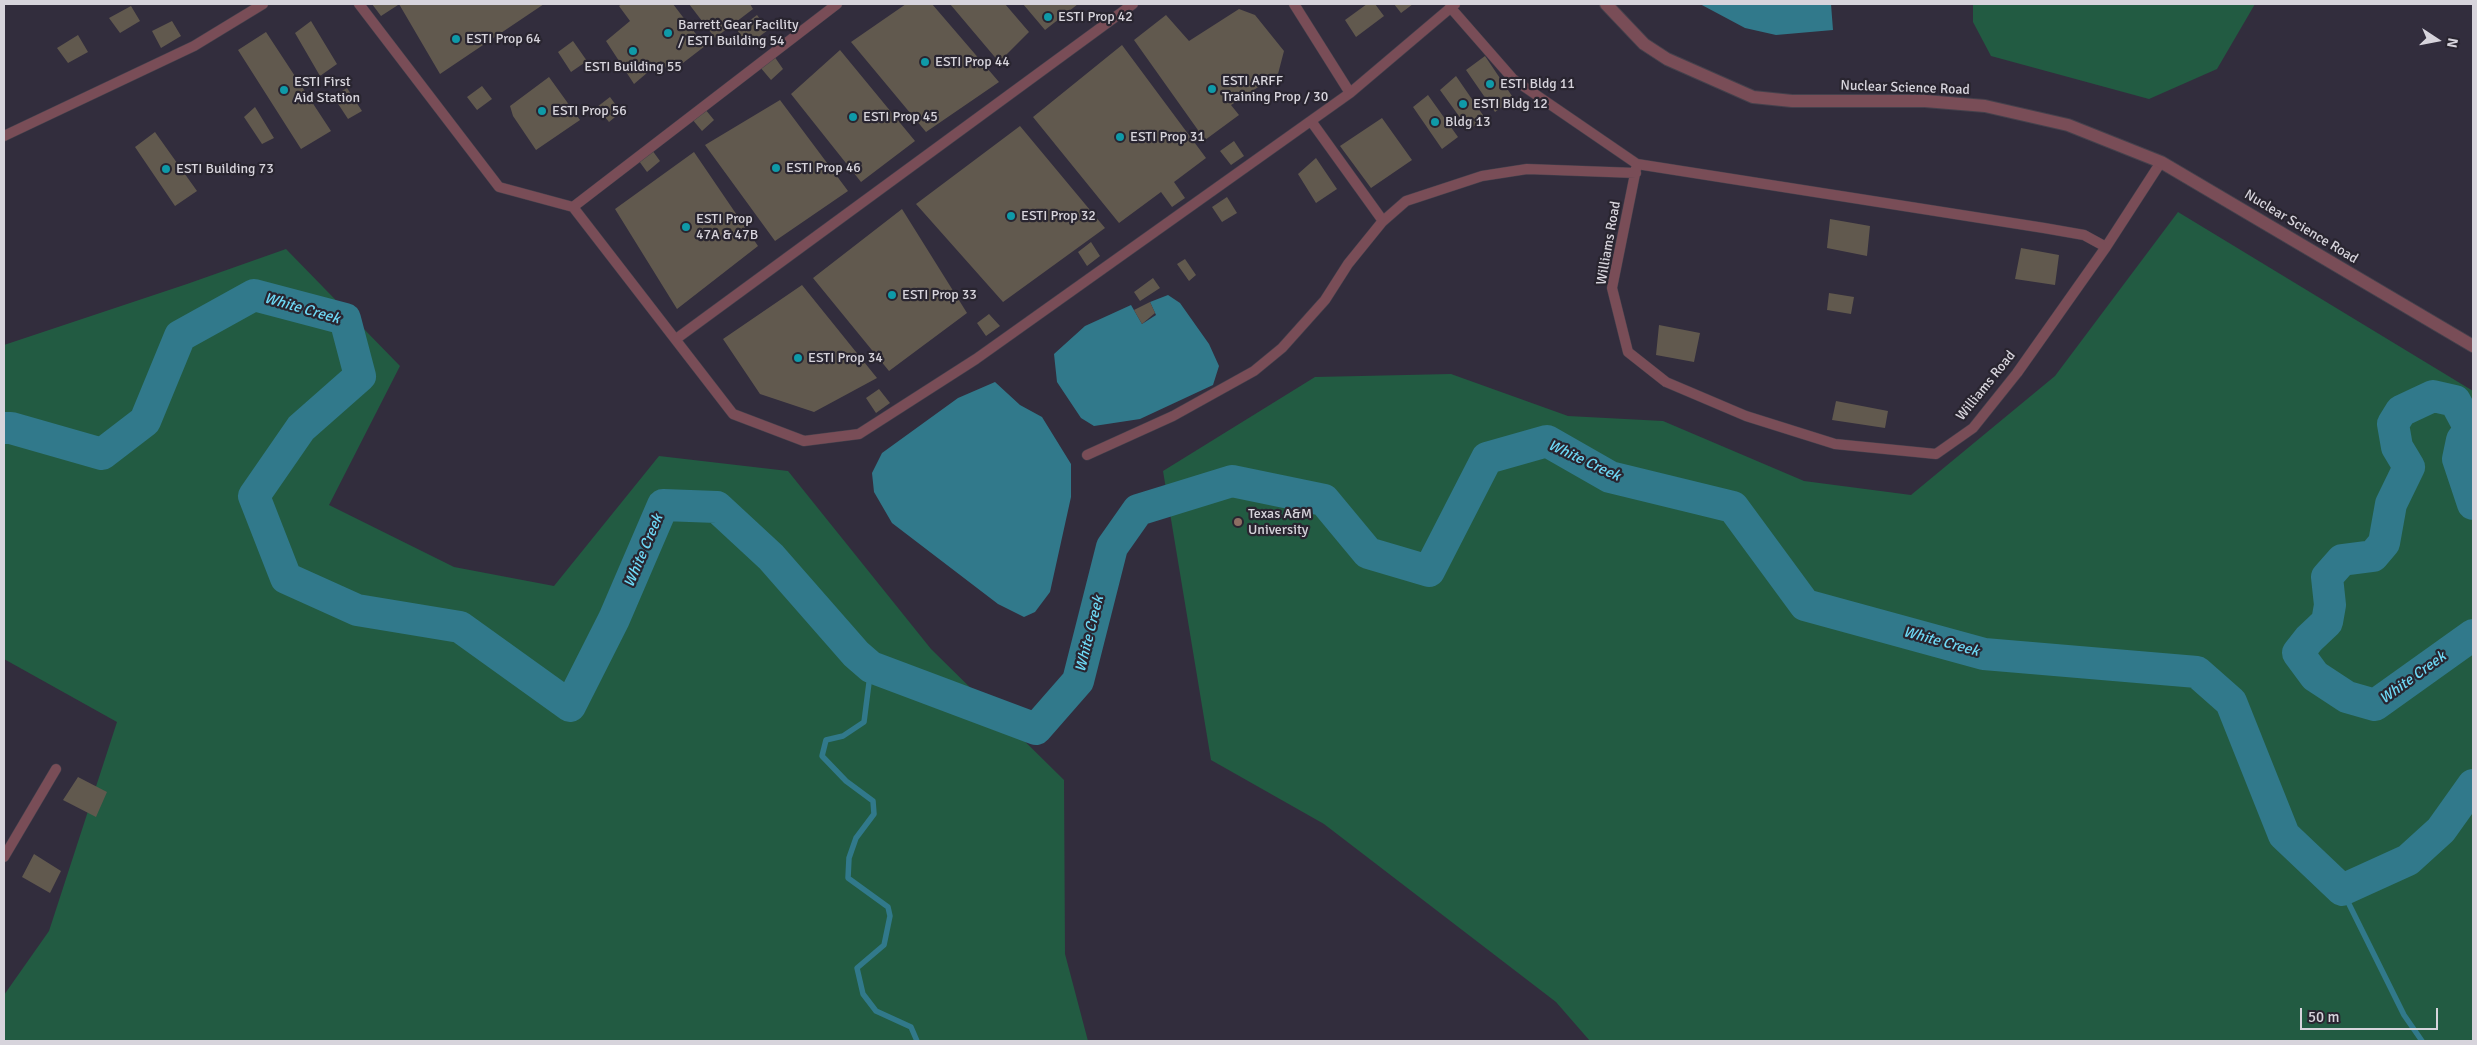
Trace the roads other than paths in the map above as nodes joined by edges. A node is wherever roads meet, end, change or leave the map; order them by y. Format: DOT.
graph roads {
  1 [pos="263,4"];
  2 [pos="359,4"];
  3 [pos="837,4"];
  4 [pos="1133,4"];
  5 [pos="1294,4"];
  6 [pos="1606,4"];
  7 [pos="1452,5"];
  8 [pos="1350,92"];
  9 [pos="1311,121"];
  10 [pos="4,136"];
  11 [pos="2161,162"];
  12 [pos="1637,169"];
  13 [pos="573,207"];
  14 [pos="1383,222"];
  15 [pos="2106,247"];
  16 [pos="676,339"];
  17 [pos="2473,346"];
  18 [pos="1087,455"];
  19 [pos="56,770"];
  20 [pos="4,857"];
  1 -- 10 [label="lane"];
  2 -- 13 [label="lane"];
  3 -- 13 [label="lane"];
  4 -- 16 [label="lane"];
  5 -- 8 [label="lane"];
  6 -- 11 [label="street, Nuclear Science Road"];
  7 -- 8 [label="lane"];
  7 -- 12 [label="lane"];
  8 -- 9 [label="lane"];
  9 -- 14 [label="lane"];
  9 -- 16 [label="lane"];
  11 -- 15 [label="lane, Williams Road"];
  11 -- 17 [label="street, Nuclear Science Road"];
  12 -- 14 [label="lane"];
  12 -- 15 [label="lane"];
  12 -- 15 [label="lane, Williams Road"];
  13 -- 16 [label="lane"];
  14 -- 18 [label="lane"];
  19 -- 20 [label="lane"];
}
